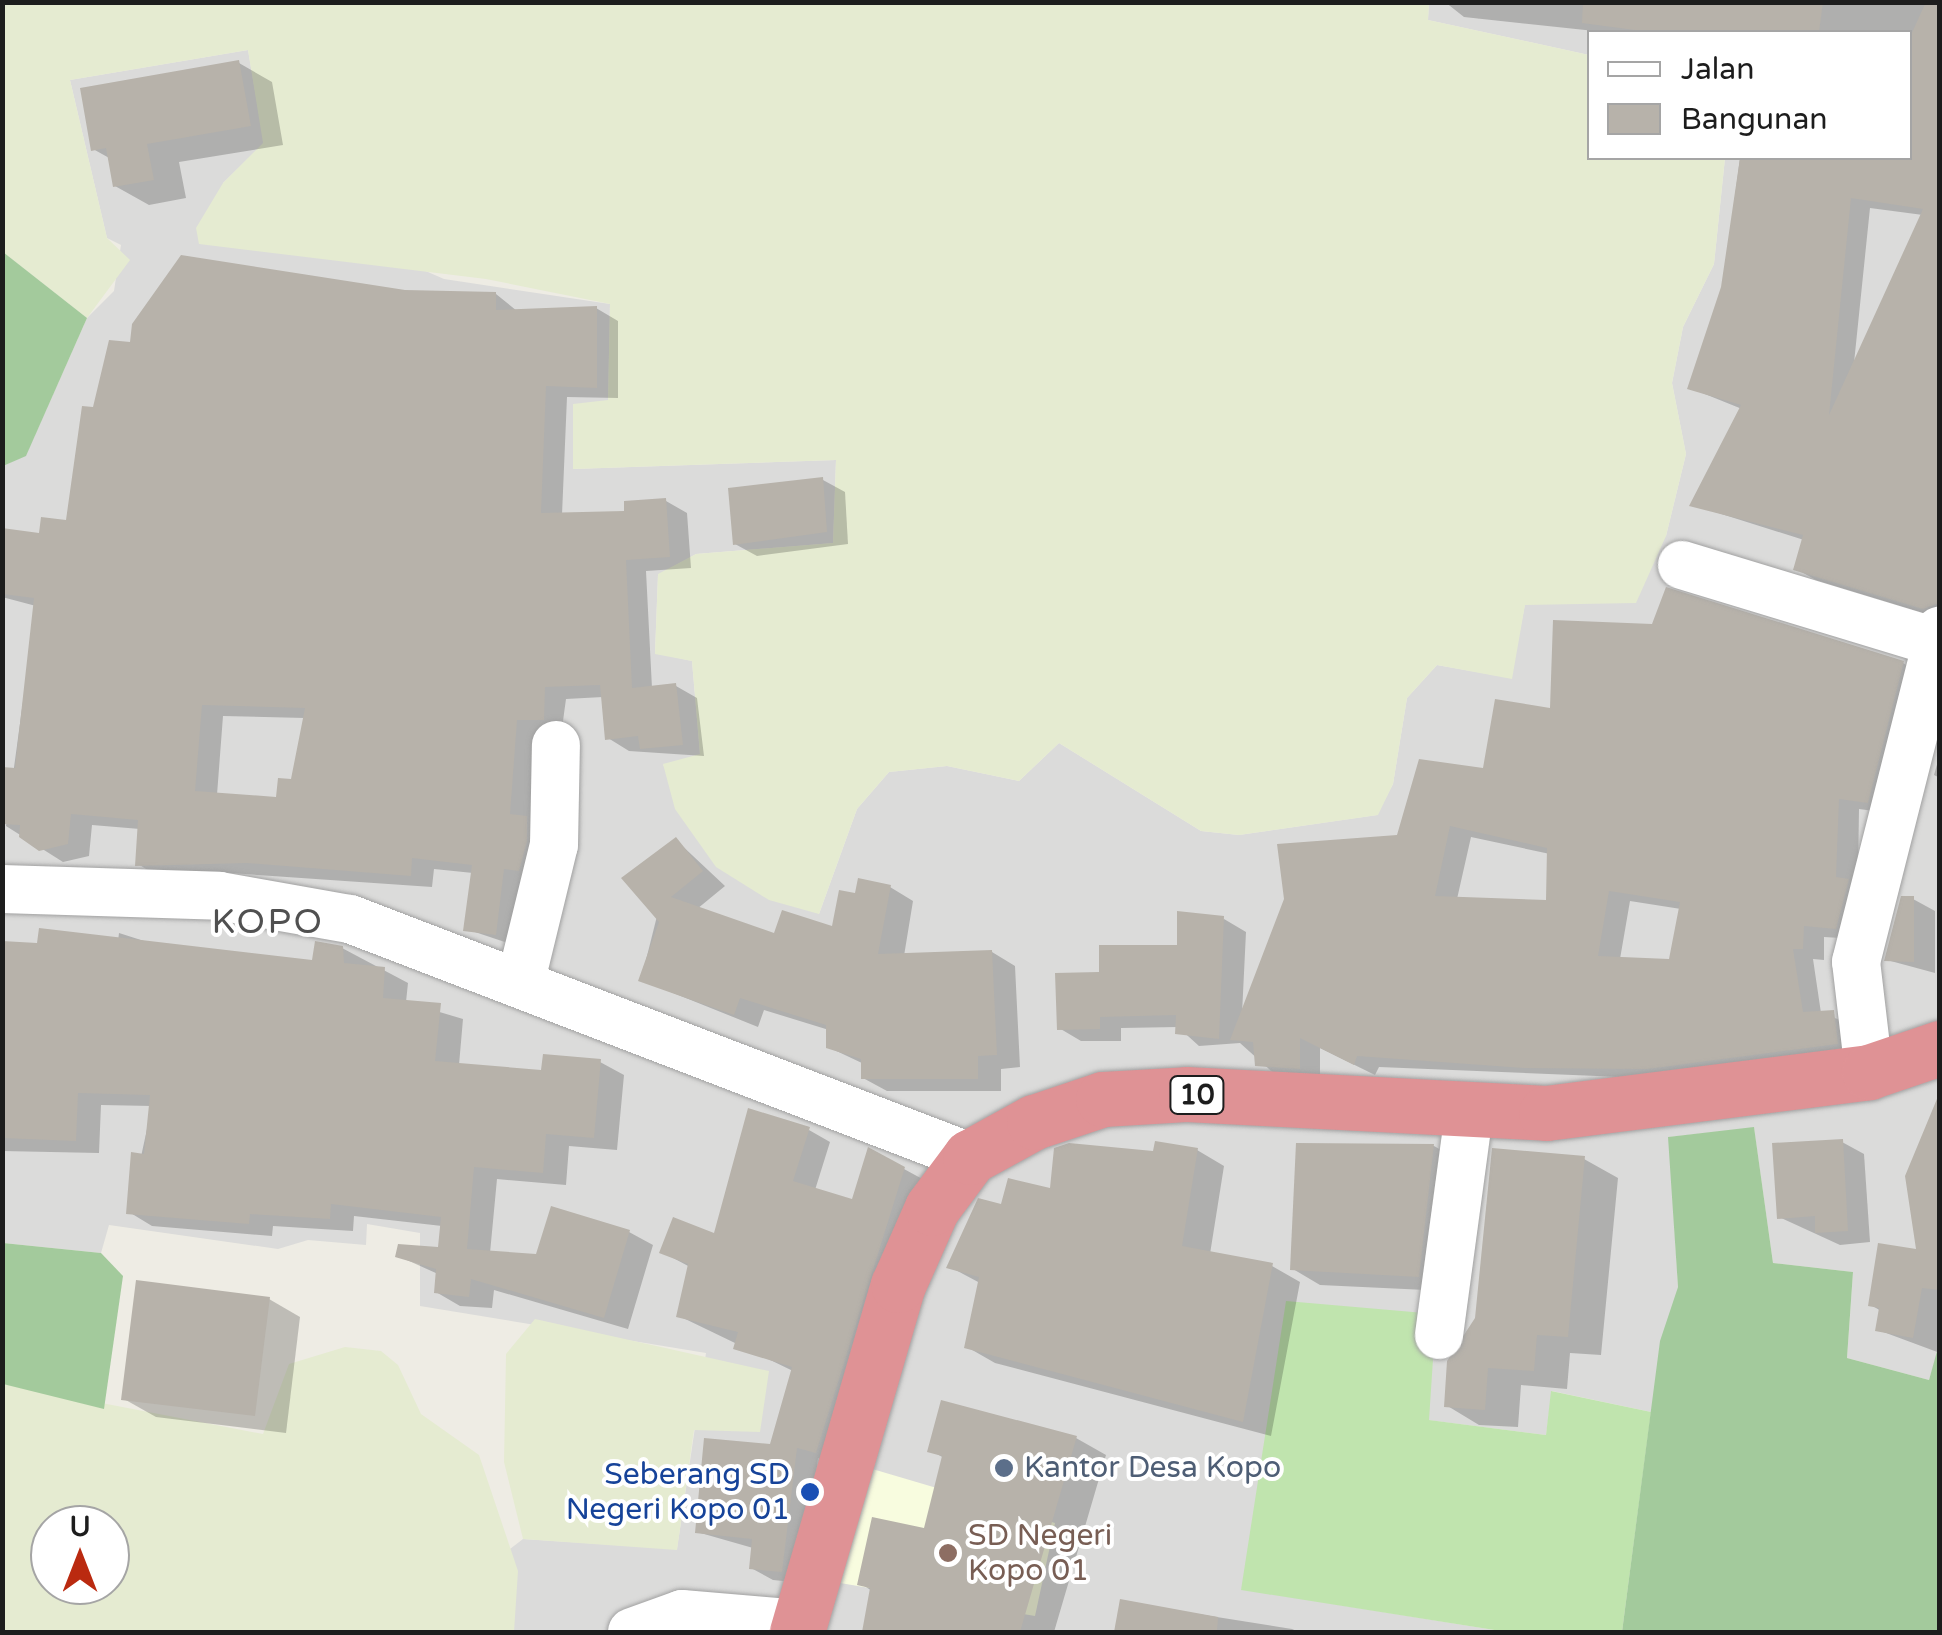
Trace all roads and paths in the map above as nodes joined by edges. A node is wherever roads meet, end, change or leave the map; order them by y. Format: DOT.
graph roads {
  1 [pos="1682,565"];
  2 [pos="1938,636"];
  3 [pos="556,746"];
  4 [pos="2,889"];
  5 [pos="520,984"];
  6 [pos="1940,1048"];
  7 [pos="1869,1072"];
  8 [pos="1470,1113"];
  9 [pos="970,1157"];
  10 [pos="1440,1335"];
  11 [pos="799,1628"];
  12 [pos="632,1632"];
  1 -- 2 [label="street"];
  2 -- 7 [label="street"];
  3 -- 5 [label="street"];
  4 -- 5 [label="street"];
  5 -- 9 [label="street"];
  6 -- 7 [label="highway, 10"];
  7 -- 8 [label="highway, 10"];
  8 -- 9 [label="highway, 10"];
  8 -- 10 [label="street"];
  9 -- 11 [label="highway, 10"];
  11 -- 12 [label="street"];
}
